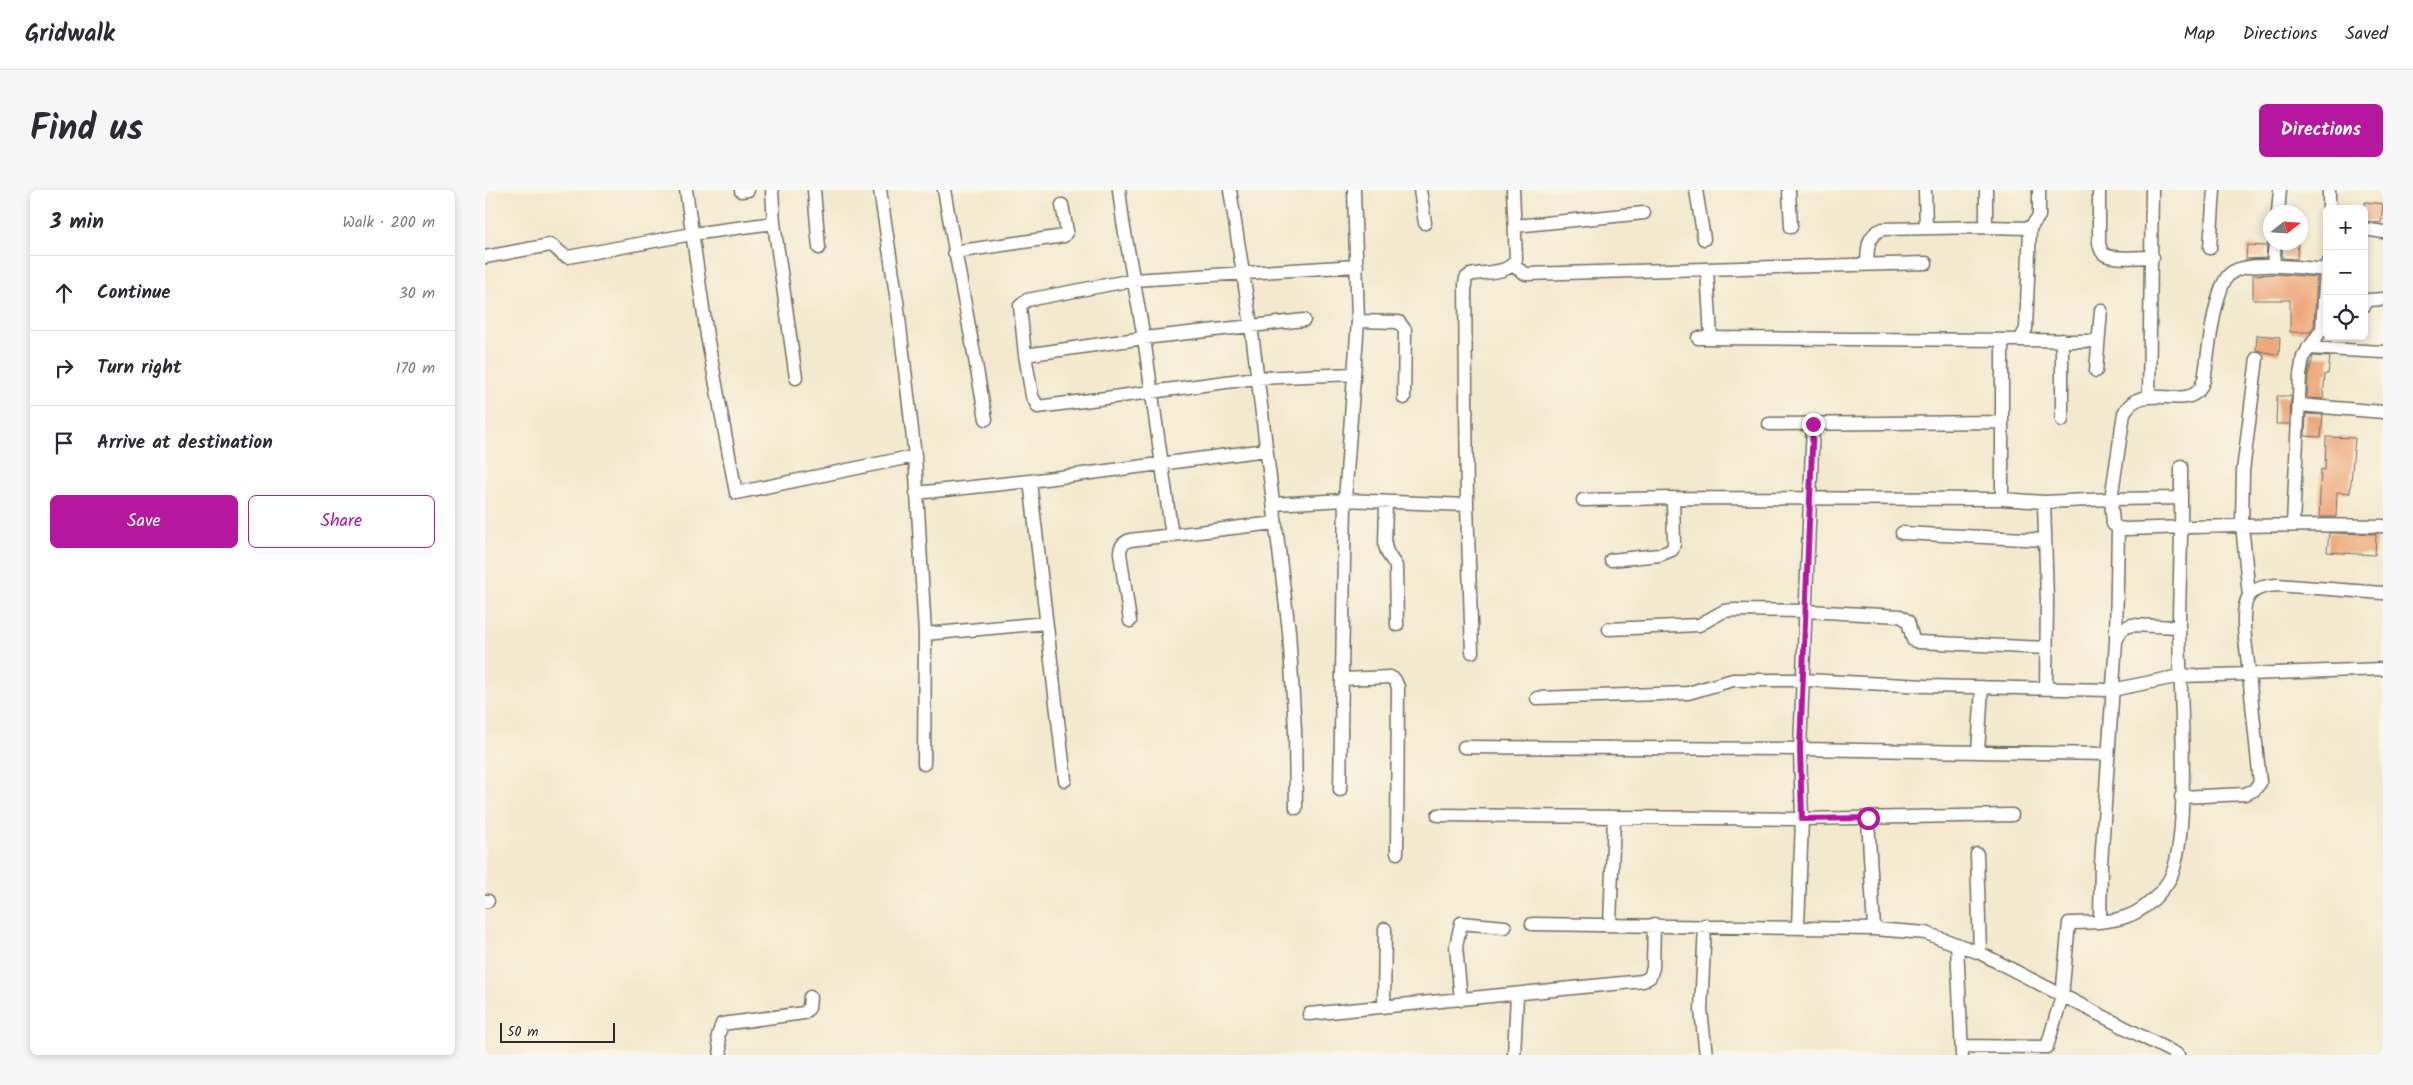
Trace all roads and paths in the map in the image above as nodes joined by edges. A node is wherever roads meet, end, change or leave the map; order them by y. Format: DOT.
graph roads {
  1 [pos="686,190"];
  2 [pos="771,190"];
  3 [pos="813,190"];
  4 [pos="880,190"];
  5 [pos="943,190"];
  6 [pos="1119,190"];
  7 [pos="1230,190"];
  8 [pos="1355,190"];
  9 [pos="1420,190"];
  10 [pos="1513,190"];
  11 [pos="1696,190"];
  12 [pos="1789,190"];
  13 [pos="1925,190"];
  14 [pos="1986,190"];
  15 [pos="2039,190"];
  16 [pos="2099,190"];
  17 [pos="2152,190"];
  18 [pos="2215,190"];
  19 [pos="2280,190"];
  20 [pos="2329,190"];
  21 [pos="1062,205"];
  22 [pos="2279,205"];
  23 [pos="2329,205"];
  24 [pos="1644,213"];
  25 [pos="774,223"];
  26 [pos="1425,223"];
  27 [pos="1515,226"];
  28 [pos="1791,227"];
  29 [pos="1986,227"];
  30 [pos="1926,228"];
  31 [pos="2030,228"];
  32 [pos="2368,230"];
  33 [pos="2383,232"];
  34 [pos="692,234"];
  35 [pos="1704,239"];
  36 [pos="819,248"];
  37 [pos="2210,248"];
  38 [pos="2274,250"];
  39 [pos="954,252"];
  40 [pos="485,257"];
  41 [pos="2153,258"];
  42 [pos="1926,263"];
  43 [pos="1867,264"];
  44 [pos="1357,266"];
  45 [pos="1513,266"];
  46 [pos="2273,266"];
  47 [pos="1707,269"];
  48 [pos="2323,270"];
  49 [pos="1243,275"];
  50 [pos="1133,280"];
  51 [pos="2383,299"];
  52 [pos="2368,300"];
  53 [pos="2101,310"];
  54 [pos="1304,320"];
  55 [pos="1358,321"];
  56 [pos="2323,324"];
  57 [pos="1251,325"];
  58 [pos="1144,338"];
  59 [pos="1698,338"];
  60 [pos="1711,338"];
  61 [pos="2020,340"];
  62 [pos="2061,340"];
  63 [pos="2002,341"];
  64 [pos="2097,341"];
  65 [pos="2308,348"];
  66 [pos="2383,352"];
  67 [pos="1025,355"];
  68 [pos="2257,358"];
  69 [pos="2096,371"];
  70 [pos="1354,374"];
  71 [pos="796,378"];
  72 [pos="1256,378"];
  73 [pos="1152,393"];
  74 [pos="2149,397"];
  75 [pos="1405,398"];
  76 [pos="2299,405"];
  77 [pos="2383,412"];
  78 [pos="986,420"];
  79 [pos="2061,420"];
  80 [pos="2001,422"];
  81 [pos="1769,424"];
  82 [pos="1813,424"];
  83 [pos="1266,450"];
  84 [pos="915,456"];
  85 [pos="1162,465"];
  86 [pos="2181,466"];
  87 [pos="1030,481"];
  88 [pos="916,493"];
  89 [pos="1673,498"];
  90 [pos="2181,498"];
  91 [pos="1811,499"];
  92 [pos="2002,499"];
  93 [pos="2111,499"];
  94 [pos="1345,500"];
  95 [pos="1583,500"];
  96 [pos="1386,502"];
  97 [pos="2044,502"];
  98 [pos="1273,504"];
  99 [pos="1467,505"];
  100 [pos="1275,523"];
  101 [pos="2242,524"];
  102 [pos="2293,524"];
  103 [pos="2383,526"];
  104 [pos="2182,527"];
  105 [pos="2118,528"];
  106 [pos="1902,533"];
  107 [pos="1172,536"];
  108 [pos="2045,540"];
  109 [pos="1611,560"];
  110 [pos="2383,593"];
  111 [pos="2249,596"];
  112 [pos="1806,610"];
  113 [pos="1130,621"];
  114 [pos="1046,623"];
  115 [pos="1397,625"];
  116 [pos="2179,627"];
  117 [pos="1609,630"];
  118 [pos="925,634"];
  119 [pos="2116,641"];
  120 [pos="2047,648"];
  121 [pos="1472,652"];
  122 [pos="2383,669"];
  123 [pos="2249,674"];
  124 [pos="2180,676"];
  125 [pos="1343,679"];
  126 [pos="1804,680"];
  127 [pos="1982,687"];
  128 [pos="2046,689"];
  129 [pos="2113,690"];
  130 [pos="1537,698"];
  131 [pos="1464,747"];
  132 [pos="1800,748"];
  133 [pos="1977,752"];
  134 [pos="2108,754"];
  135 [pos="925,764"];
  136 [pos="1065,780"];
  137 [pos="1341,790"];
  138 [pos="2181,797"];
  139 [pos="1296,808"];
  140 [pos="1438,815"];
  141 [pos="2013,815"];
  142 [pos="1614,817"];
  143 [pos="1868,818"];
  144 [pos="1802,819"];
  145 [pos="1397,853"];
  146 [pos="1977,854"];
  147 [pos="2100,922"];
  148 [pos="1532,924"];
  149 [pos="1654,924"];
  150 [pos="1610,925"];
  151 [pos="1705,925"];
  152 [pos="1505,927"];
  153 [pos="1798,927"];
  154 [pos="1385,929"];
  155 [pos="1874,929"];
  156 [pos="1957,944"];
  157 [pos="1980,953"];
  158 [pos="1517,994"];
  159 [pos="2062,996"];
  160 [pos="810,997"];
  161 [pos="1461,1000"];
  162 [pos="1384,1007"];
  163 [pos="1309,1014"];
  164 [pos="1962,1050"];
  165 [pos="721,1055"];
  166 [pos="1513,1055"];
  167 [pos="1706,1055"];
  168 [pos="2178,1055"];
  1 -- 34 [label="street"];
  2 -- 25 [label="street"];
  3 -- 36 [label="street"];
  4 -- 84 [label="street"];
  5 -- 39 [label="street"];
  6 -- 50 [label="street"];
  7 -- 49 [label="street"];
  8 -- 44 [label="street"];
  9 -- 26 [label="street"];
  10 -- 27 [label="street"];
  11 -- 35 [label="street"];
  12 -- 28 [label="street"];
  13 -- 30 [label="street"];
  14 -- 29 [label="street"];
  15 -- 31 [label="street"];
  16 -- 41 [label="street"];
  17 -- 41 [label="street"];
  18 -- 37 [label="street"];
  19 -- 22 [label="street"];
  20 -- 23 [label="street"];
  21 -- 39 [label="street"];
  24 -- 27 [label="street"];
  25 -- 34 [label="street"];
  25 -- 71 [label="street"];
  27 -- 45 [label="street"];
  29 -- 30 [label="street"];
  29 -- 31 [label="street"];
  30 -- 43 [label="street"];
  31 -- 61 [label="street"];
  32 -- 33 [label="street"];
  34 -- 40 [label="street"];
  34 -- 84 [label="street"];
  38 -- 46 [label="street"];
  39 -- 78 [label="street"];
  41 -- 74 [label="street"];
  42 -- 43 [label="street"];
  43 -- 47 [label="street"];
  44 -- 49 [label="street"];
  44 -- 55 [label="street"];
  45 -- 47 [label="street"];
  45 -- 99 [label="street"];
  46 -- 48 [label="street"];
  46 -- 74 [label="street"];
  47 -- 60 [label="street"];
  49 -- 50 [label="street"];
  49 -- 57 [label="street"];
  50 -- 58 [label="street"];
  50 -- 67 [label="street"];
  51 -- 52 [label="street"];
  53 -- 64 [label="street"];
  54 -- 57 [label="street"];
  55 -- 70 [label="street"];
  55 -- 75 [label="street"];
  56 -- 65 [label="street"];
  57 -- 58 [label="street"];
  57 -- 72 [label="street"];
  58 -- 67 [label="street"];
  58 -- 73 [label="street"];
  59 -- 60 [label="street"];
  60 -- 63 [label="street"];
  61 -- 62 [label="street"];
  61 -- 63 [label="street"];
  62 -- 64 [label="street"];
  62 -- 79 [label="street"];
  63 -- 80 [label="street"];
  64 -- 69 [label="street"];
  65 -- 66 [label="street"];
  65 -- 76 [label="street"];
  67 -- 73 [label="street"];
  68 -- 101 [label="street"];
  70 -- 72 [label="street"];
  70 -- 94 [label="street"];
  72 -- 73 [label="street"];
  72 -- 83 [label="street"];
  73 -- 85 [label="street"];
  74 -- 93 [label="street"];
  76 -- 77 [label="street"];
  76 -- 102 [label="street"];
  80 -- 82 [label="street"];
  80 -- 92 [label="street"];
  81 -- 82 [label="street"];
  82 -- 91 [label="street"];
  83 -- 85 [label="street"];
  83 -- 98 [label="street"];
  84 -- 88 [label="street"];
  85 -- 87 [label="street"];
  85 -- 107 [label="street"];
  86 -- 90 [label="street"];
  87 -- 88 [label="street"];
  87 -- 114 [label="street"];
  88 -- 118 [label="street"];
  89 -- 91 [label="street"];
  89 -- 95 [label="street"];
  89 -- 109 [label="street"];
  90 -- 93 [label="street"];
  90 -- 104 [label="street"];
  91 -- 92 [label="street"];
  91 -- 112 [label="street"];
  92 -- 97 [label="street"];
  93 -- 97 [label="street"];
  93 -- 105 [label="street"];
  94 -- 96 [label="street"];
  94 -- 98 [label="street"];
  94 -- 125 [label="street"];
  96 -- 99 [label="street"];
  96 -- 115 [label="street"];
  97 -- 108 [label="street"];
  98 -- 100 [label="street"];
  99 -- 121 [label="street"];
  100 -- 107 [label="street"];
  100 -- 139 [label="street"];
  101 -- 102 [label="street"];
  101 -- 104 [label="street"];
  101 -- 111 [label="street"];
  102 -- 103 [label="street"];
  104 -- 105 [label="street"];
  104 -- 116 [label="street"];
  105 -- 119 [label="street"];
  106 -- 108 [label="street"];
  107 -- 113 [label="street"];
  108 -- 120 [label="street"];
  110 -- 111 [label="street"];
  111 -- 123 [label="street"];
  112 -- 117 [label="street"];
  112 -- 120 [label="street"];
  112 -- 126 [label="street"];
  114 -- 118 [label="street"];
  114 -- 136 [label="street"];
  116 -- 119 [label="street"];
  116 -- 124 [label="street"];
  118 -- 135 [label="street"];
  119 -- 129 [label="street"];
  120 -- 128 [label="street"];
  122 -- 123 [label="street"];
  123 -- 124 [label="street"];
  123 -- 138 [label="street"];
  124 -- 129 [label="street"];
  124 -- 138 [label="street"];
  125 -- 137 [label="street"];
  125 -- 145 [label="street"];
  126 -- 127 [label="street"];
  126 -- 130 [label="street"];
  126 -- 132 [label="street"];
  127 -- 128 [label="street"];
  127 -- 133 [label="street"];
  128 -- 129 [label="street"];
  129 -- 134 [label="street"];
  131 -- 132 [label="street"];
  132 -- 133 [label="street"];
  132 -- 144 [label="street"];
  133 -- 134 [label="street"];
  134 -- 147 [label="street"];
  138 -- 147 [label="street"];
  140 -- 142 [label="street"];
  141 -- 143 [label="street"];
  142 -- 144 [label="street"];
  142 -- 150 [label="street"];
  143 -- 144 [label="street"];
  143 -- 155 [label="street"];
  144 -- 153 [label="street"];
  146 -- 157 [label="street"];
  147 -- 159 [label="street"];
  148 -- 150 [label="street"];
  149 -- 150 [label="street"];
  149 -- 151 [label="street"];
  149 -- 158 [label="street"];
  151 -- 153 [label="street"];
  151 -- 167 [label="street"];
  152 -- 161 [label="street"];
  153 -- 155 [label="street"];
  154 -- 162 [label="street"];
  155 -- 156 [label="street"];
  156 -- 157 [label="street"];
  156 -- 164 [label="street"];
  157 -- 159 [label="street"];
  158 -- 161 [label="street"];
  158 -- 166 [label="street"];
  159 -- 164 [label="street"];
  159 -- 168 [label="street"];
  160 -- 165 [label="street"];
  161 -- 162 [label="street"];
  162 -- 163 [label="street"];
}
